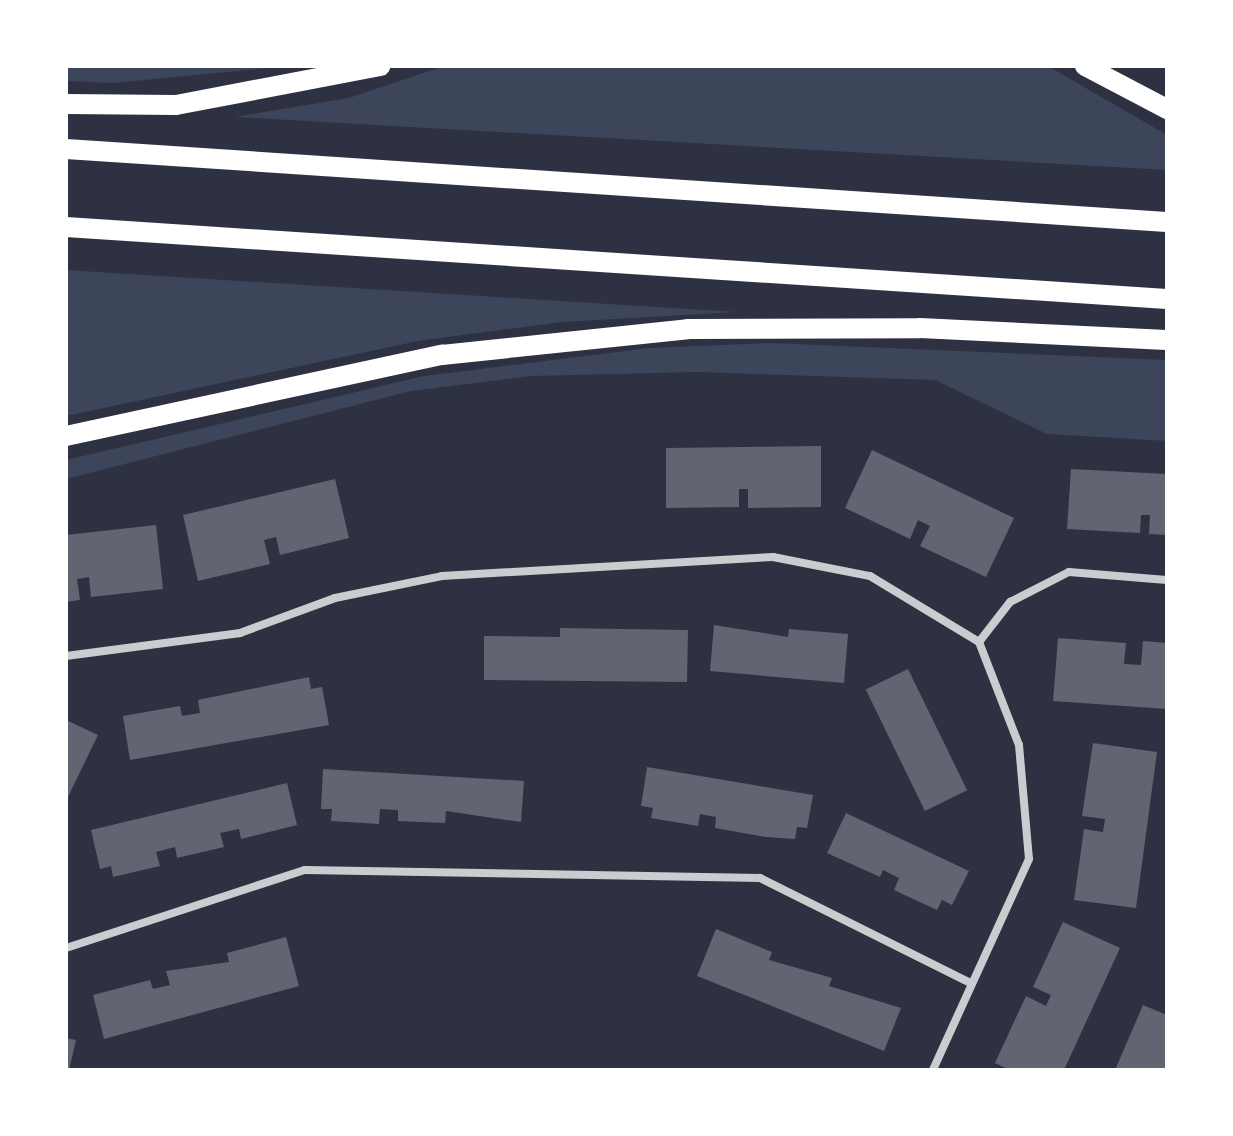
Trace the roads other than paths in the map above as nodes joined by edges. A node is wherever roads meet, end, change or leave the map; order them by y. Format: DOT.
graph roads {
  1 [pos="380,66"];
  2 [pos="1085,66"];
  3 [pos="66,104"];
  4 [pos="1167,109"];
  5 [pos="66,149"];
  6 [pos="1167,222"];
  7 [pos="66,227"];
  8 [pos="1167,299"];
  9 [pos="1167,340"];
  10 [pos="66,436"];
  11 [pos="1167,580"];
  12 [pos="979,642"];
  13 [pos="66,656"];
  14 [pos="66,948"];
  15 [pos="971,983"];
  16 [pos="933,1070"];
  1 -- 3 [label="highway"];
  2 -- 4 [label="highway"];
  5 -- 6 [label="highway"];
  7 -- 8 [label="highway"];
  9 -- 10 [label="highway"];
  11 -- 12 [label="street"];
  12 -- 13 [label="street"];
  12 -- 15 [label="street"];
  14 -- 15 [label="street"];
  15 -- 16 [label="street"];
}
